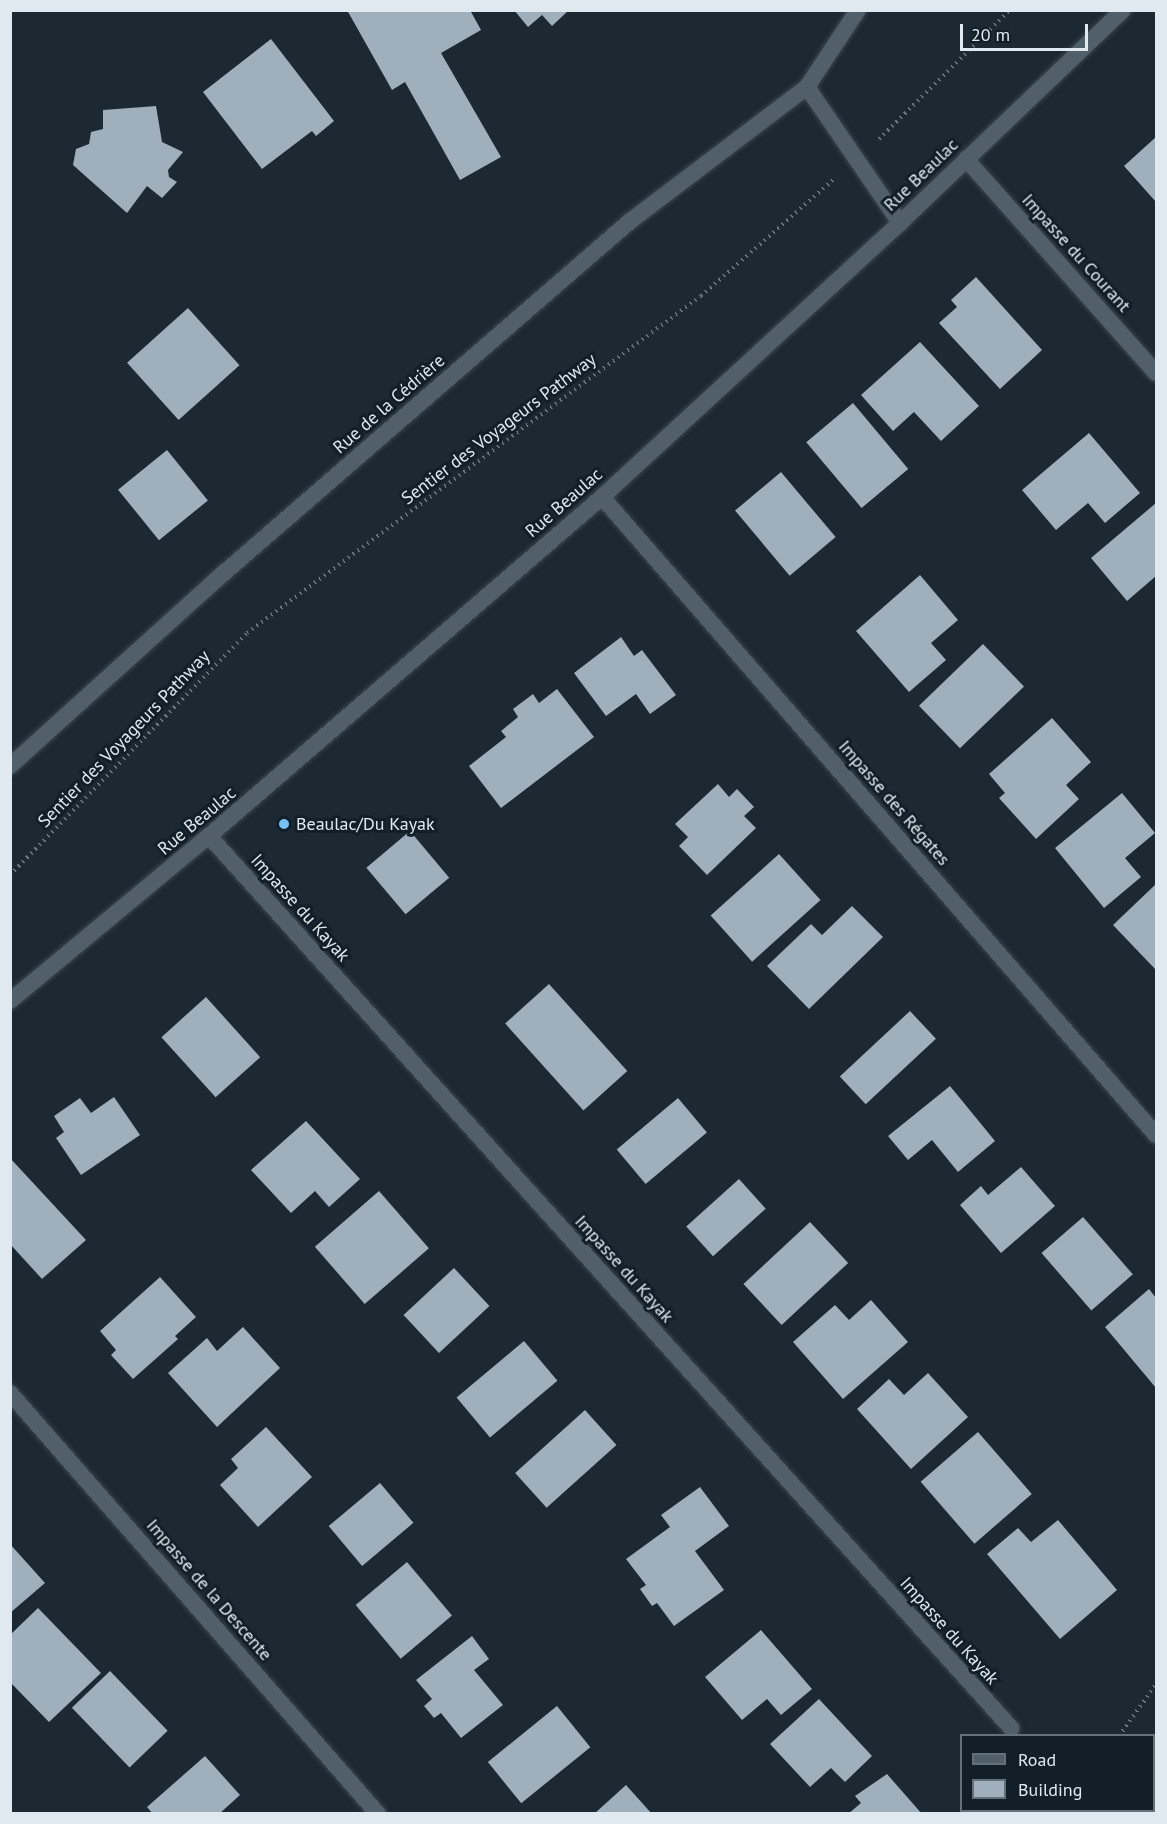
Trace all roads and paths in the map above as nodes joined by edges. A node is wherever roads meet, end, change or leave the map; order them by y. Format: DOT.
graph roads {
  1 [pos="858,10"];
  2 [pos="1010,10"];
  3 [pos="1122,10"];
  4 [pos="807,87"];
  5 [pos="966,159"];
  6 [pos="855,161"];
  7 [pos="900,223"];
  8 [pos="1156,373"];
  9 [pos="602,497"];
  10 [pos="10,766"];
  11 [pos="209,836"];
  12 [pos="10,875"];
  13 [pos="10,1001"];
  14 [pos="1156,1135"];
  15 [pos="10,1393"];
  16 [pos="1156,1684"];
  17 [pos="1011,1728"];
  18 [pos="1120,1734"];
  19 [pos="378,1814"];
  1 -- 4 [label="street, Rue de la Cédrière"];
  2 -- 6 [label="path, Sentier des Voyageurs Pathway"];
  3 -- 5 [label="street, Rue Beaulac"];
  4 -- 6 [label="street"];
  4 -- 10 [label="street, Rue de la Cédrière"];
  5 -- 7 [label="street, Rue Beaulac"];
  5 -- 8 [label="street, Impasse du Courant"];
  6 -- 7 [label="street"];
  6 -- 12 [label="path, Sentier des Voyageurs Pathway"];
  7 -- 9 [label="street, Rue Beaulac"];
  9 -- 11 [label="street, Rue Beaulac"];
  9 -- 14 [label="street, Impasse des Régates"];
  11 -- 13 [label="street, Rue Beaulac"];
  11 -- 17 [label="street, Impasse du Kayak"];
  15 -- 19 [label="street, Impasse de la Descente"];
  16 -- 18 [label="path"];
}
